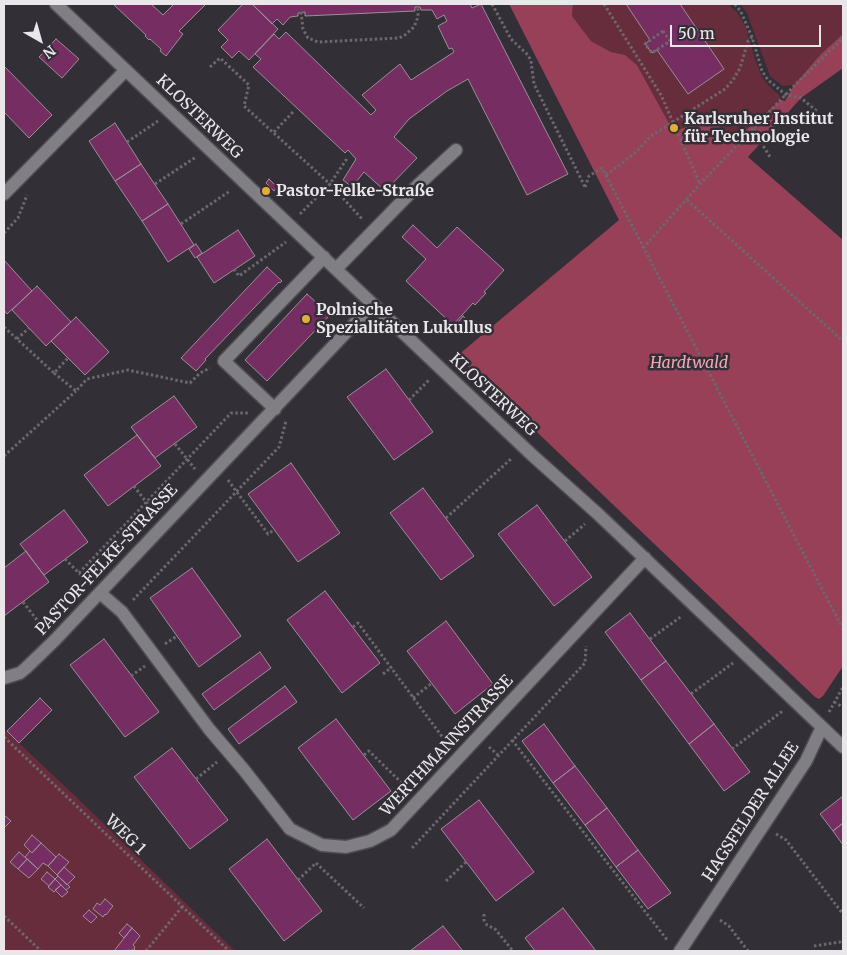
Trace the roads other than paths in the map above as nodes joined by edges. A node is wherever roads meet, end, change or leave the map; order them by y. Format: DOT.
graph roads {
  1 [pos="56,4"];
  2 [pos="126,70"];
  3 [pos="456,150"];
  4 [pos="4,194"];
  5 [pos="324,258"];
  6 [pos="336,268"];
  7 [pos="373,304"];
  8 [pos="270,405"];
  9 [pos="645,558"];
  10 [pos="100,593"];
  11 [pos="4,678"];
  12 [pos="822,727"];
  13 [pos="843,747"];
  14 [pos="675,948"];
  1 -- 2 [label="street, KLOSTERWEG"];
  2 -- 4 [label="street"];
  2 -- 5 [label="street, KLOSTERWEG"];
  3 -- 6 [label="street"];
  5 -- 6 [label="street, KLOSTERWEG"];
  5 -- 8 [label="street"];
  6 -- 7 [label="street, KLOSTERWEG"];
  7 -- 8 [label="street, PASTOR-FELKE-STRASSE"];
  7 -- 9 [label="street, KLOSTERWEG"];
  8 -- 10 [label="street, PASTOR-FELKE-STRASSE"];
  9 -- 10 [label="street, WERTHMANNSTRASSE"];
  9 -- 12 [label="street, KLOSTERWEG"];
  10 -- 11 [label="street, PASTOR-FELKE-STRASSE"];
  12 -- 13 [label="street, KLOSTERWEG"];
  12 -- 14 [label="street, HAGSFELDER ALLEE"];
}
